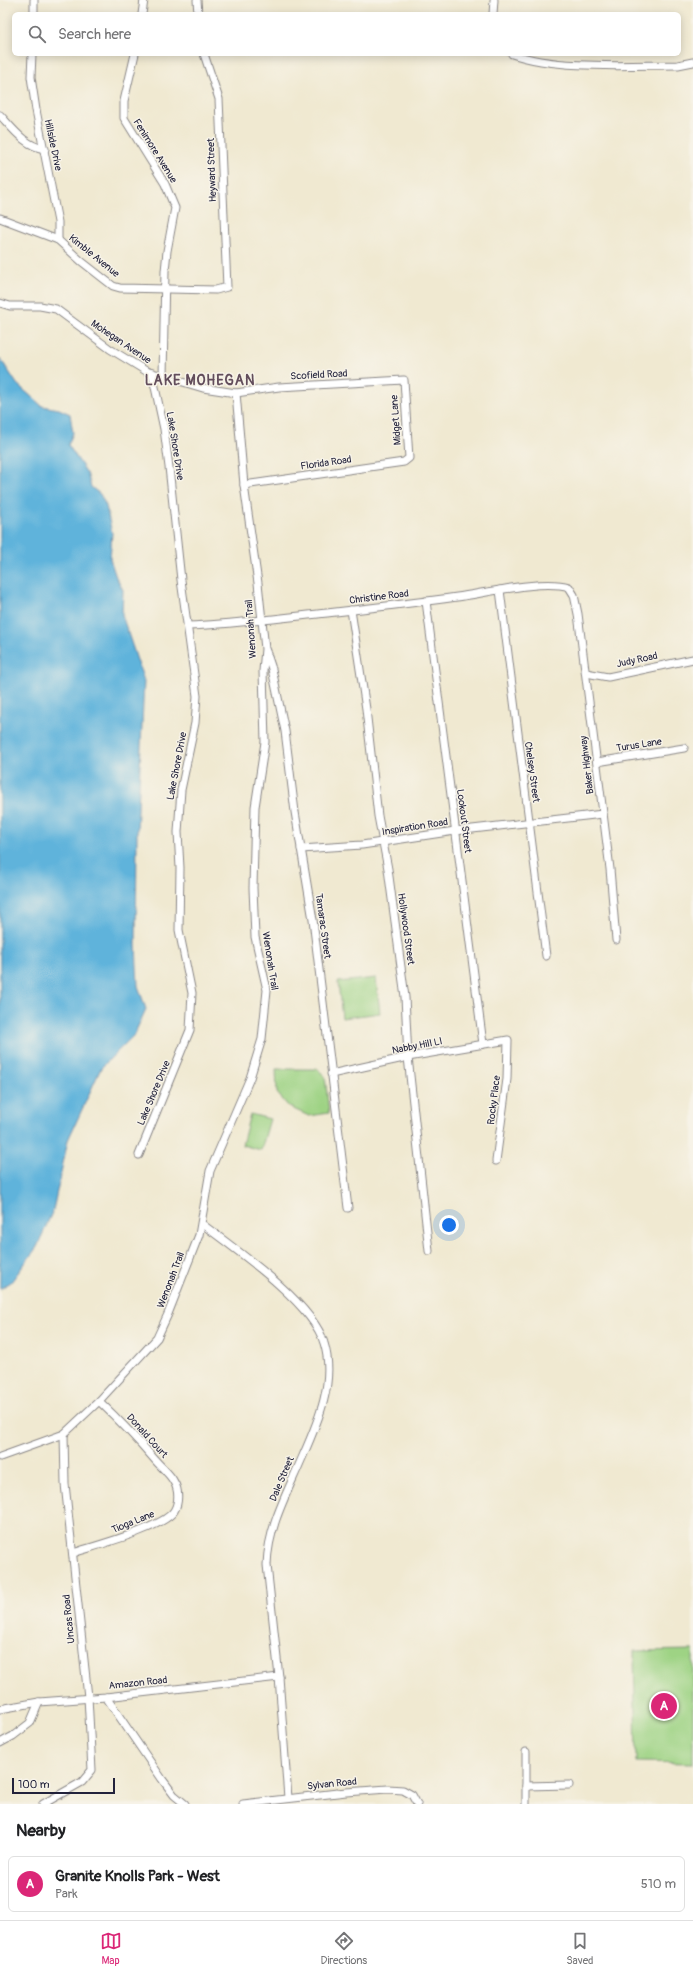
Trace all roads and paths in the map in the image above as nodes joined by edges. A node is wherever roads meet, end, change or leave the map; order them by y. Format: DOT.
graph roads {
  1 [pos="34,0"];
  2 [pos="144,0"];
  3 [pos="197,0"];
  4 [pos="494,0"];
  5 [pos="34,12"];
  6 [pos="142,12"];
  7 [pos="198,12"];
  8 [pos="493,12"];
  9 [pos="32,56"];
  10 [pos="135,56"];
  11 [pos="205,56"];
  12 [pos="518,56"];
  13 [pos="693,62"];
  14 [pos="0,115"];
  15 [pos="45,150"];
  16 [pos="0,218"];
  17 [pos="58,240"];
  18 [pos="165,288"];
  19 [pos="227,288"];
  20 [pos="0,304"];
  21 [pos="152,373"];
  22 [pos="162,377"];
  23 [pos="404,380"];
  24 [pos="236,393"];
  25 [pos="409,458"];
  26 [pos="244,485"];
  27 [pos="572,589"];
  28 [pos="500,590"];
  29 [pos="426,601"];
  30 [pos="351,610"];
  31 [pos="262,620"];
  32 [pos="188,626"];
  33 [pos="265,648"];
  34 [pos="693,659"];
  35 [pos="586,673"];
  36 [pos="684,748"];
  37 [pos="597,762"];
  38 [pos="603,814"];
  39 [pos="529,823"];
  40 [pos="455,831"];
  41 [pos="383,842"];
  42 [pos="301,849"];
  43 [pos="616,940"];
  44 [pos="546,956"];
  45 [pos="508,1040"];
  46 [pos="484,1044"];
  47 [pos="408,1057"];
  48 [pos="331,1074"];
  49 [pos="139,1155"];
  50 [pos="496,1161"];
  51 [pos="348,1208"];
  52 [pos="202,1224"];
  53 [pos="429,1251"];
  54 [pos="99,1401"];
  55 [pos="64,1434"];
  56 [pos="0,1457"];
  57 [pos="176,1488"];
  58 [pos="73,1553"];
  59 [pos="279,1677"];
  60 [pos="88,1697"];
  61 [pos="106,1697"];
  62 [pos="39,1702"];
  63 [pos="0,1709"];
  64 [pos="0,1743"];
  65 [pos="526,1752"];
  66 [pos="569,1785"];
  67 [pos="526,1786"];
  68 [pos="288,1798"];
  69 [pos="43,1804"];
  70 [pos="185,1804"];
  71 [pos="244,1804"];
  72 [pos="417,1804"];
  73 [pos="526,1804"];
  1 -- 5 [label="street"];
  2 -- 6 [label="street"];
  3 -- 7 [label="street"];
  4 -- 8 [label="street"];
  9 -- 15 [label="street, Hillside Drive"];
  10 -- 18 [label="street, Fenimore Avenue"];
  11 -- 19 [label="street, Heyward Street"];
  12 -- 13 [label="street"];
  14 -- 15 [label="street"];
  15 -- 17 [label="street, Hillside Drive"];
  16 -- 17 [label="street, Kimble Avenue"];
  17 -- 18 [label="street, Kimble Avenue"];
  18 -- 19 [label="street, Kimble Avenue"];
  18 -- 22 [label="street, Fenimore Avenue"];
  20 -- 21 [label="street, Mohegan Avenue"];
  21 -- 22 [label="street, Mohegan Avenue"];
  21 -- 32 [label="street, Lake Shore Drive"];
  22 -- 24 [label="street, Mohegan Avenue"];
  23 -- 24 [label="street, Scofield Road"];
  23 -- 25 [label="street, Midget Lane"];
  24 -- 26 [label="street, Wenonah Trail"];
  25 -- 26 [label="street, Florida Road"];
  26 -- 31 [label="street, Wenonah Trail"];
  27 -- 28 [label="street, Christine Road"];
  27 -- 35 [label="street, Baker Highway"];
  28 -- 29 [label="street, Christine Road"];
  28 -- 39 [label="street, Chelsey Street"];
  29 -- 30 [label="street, Christine Road"];
  29 -- 40 [label="street, Lookout Street"];
  30 -- 31 [label="street, Christine Road"];
  30 -- 41 [label="street, Hollywood Street"];
  31 -- 32 [label="street, Christine Road"];
  31 -- 33 [label="street, Wenonah Trail"];
  32 -- 49 [label="street, Lake Shore Drive"];
  33 -- 42 [label="street, Tamarac Street"];
  33 -- 52 [label="street, Wenonah Trail"];
  34 -- 35 [label="street, Judy Road"];
  35 -- 37 [label="street, Baker Highway"];
  36 -- 37 [label="street, Turus Lane"];
  37 -- 38 [label="street, Baker Highway"];
  38 -- 39 [label="street, Inspiration Road"];
  38 -- 43 [label="street, Baker Highway"];
  39 -- 40 [label="street, Inspiration Road"];
  39 -- 44 [label="street, Chelsey Street"];
  40 -- 41 [label="street, Inspiration Road"];
  40 -- 46 [label="street, Lookout Street"];
  41 -- 42 [label="street, Inspiration Road"];
  41 -- 47 [label="street, Hollywood Street"];
  42 -- 48 [label="street, Tamarac Street"];
  45 -- 46 [label="street, Nabby Hill Ll"];
  45 -- 50 [label="street, Rocky Place"];
  46 -- 47 [label="street, Nabby Hill Ll"];
  47 -- 48 [label="street, Nabby Hill Ll"];
  47 -- 53 [label="street, Hollywood Street"];
  48 -- 51 [label="street, Tamarac Street"];
  52 -- 54 [label="street, Wenonah Trail"];
  52 -- 59 [label="street, Dale Street"];
  54 -- 55 [label="street, Wenonah Trail"];
  54 -- 57 [label="street, Donald Court"];
  55 -- 56 [label="street, Wenonah Trail"];
  55 -- 58 [label="street, Uncas Road"];
  57 -- 58 [label="street, Tioga Lane"];
  58 -- 60 [label="street, Uncas Road"];
  59 -- 61 [label="street, Amazon Road"];
  59 -- 68 [label="street, Dale Street"];
  60 -- 61 [label="street, Amazon Road"];
  60 -- 62 [label="street, Amazon Road"];
  60 -- 69 [label="street, Uncas Road"];
  61 -- 70 [label="street"];
  62 -- 63 [label="street, Amazon Road"];
  62 -- 64 [label="street"];
  65 -- 67 [label="street"];
  66 -- 67 [label="street"];
  67 -- 73 [label="street"];
  68 -- 71 [label="street, Sylvan Road"];
  68 -- 72 [label="street, Sylvan Road"];
}
